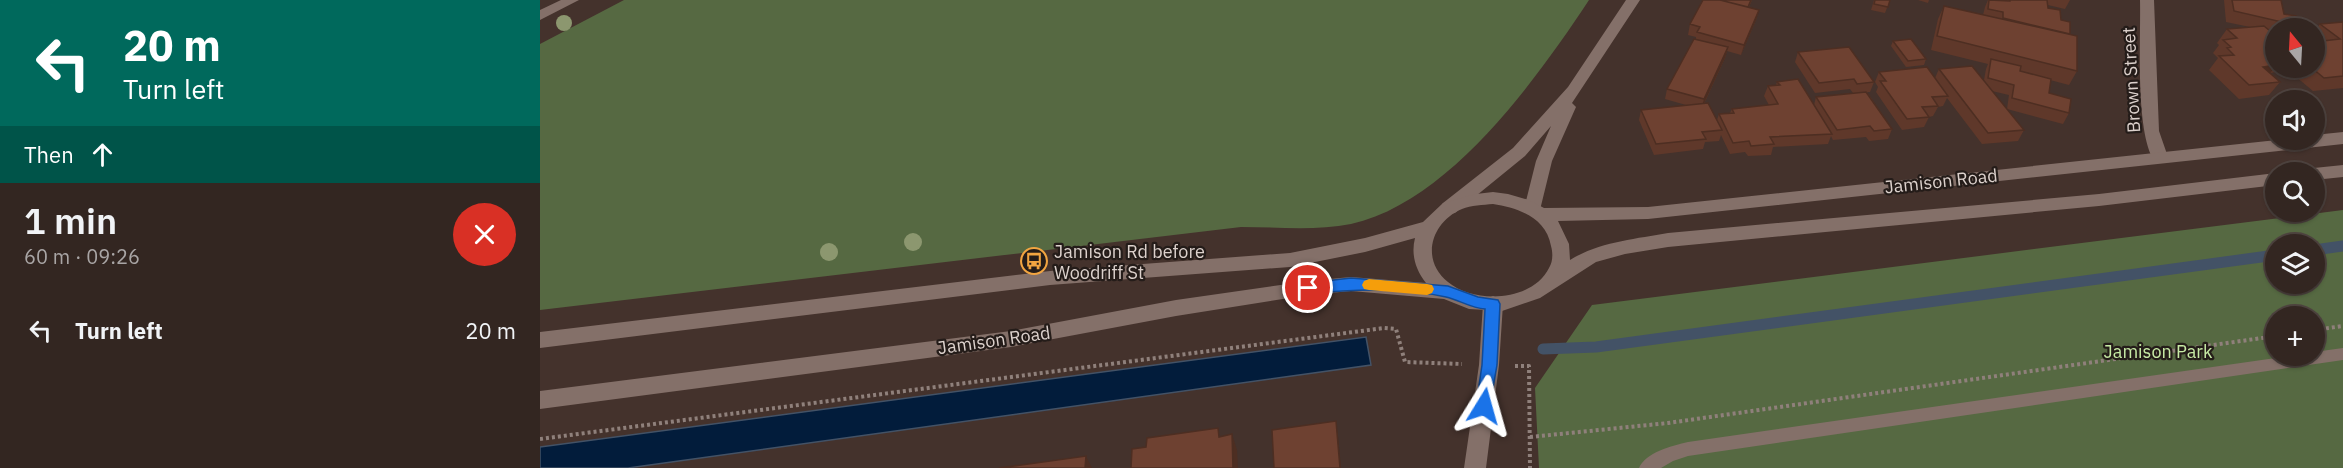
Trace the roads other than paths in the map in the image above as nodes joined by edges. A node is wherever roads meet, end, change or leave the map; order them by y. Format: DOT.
graph roads {
  1 [pos="572,0"];
  2 [pos="1633,0"];
  3 [pos="2147,0"];
  4 [pos="540,16"];
  5 [pos="1574,91"];
  6 [pos="2343,138"];
  7 [pos="2160,157"];
  8 [pos="2343,171"];
  9 [pos="2325,173"];
  10 [pos="2265,180"];
  11 [pos="1449,208"];
  12 [pos="1536,211"];
  13 [pos="1429,227"];
  14 [pos="1552,280"];
  15 [pos="1448,292"];
  16 [pos="1493,304"];
  17 [pos="540,340"];
  18 [pos="2343,354"];
  19 [pos="540,400"];
  20 [pos="1475,468"];
  21 [pos="1647,468"];
  1 -- 4 [label="main road"];
  2 -- 5 [label="main road"];
  3 -- 7 [label="main road, Brown Street"];
  5 -- 11 [label="main road"];
  5 -- 12 [label="main road"];
  6 -- 7 [label="main road, Jamison Road"];
  7 -- 12 [label="main road, Jamison Road"];
  8 -- 9 [label="main road"];
  10 -- 14 [label="main road, Jamison Road"];
  11 -- 12 [label="main road"];
  11 -- 13 [label="main road"];
  12 -- 14 [label="main road"];
  13 -- 15 [label="main road"];
  13 -- 17 [label="main road"];
  14 -- 16 [label="main road"];
  15 -- 16 [label="main road"];
  15 -- 19 [label="main road, Jamison Road"];
  16 -- 20 [label="main road"];
  18 -- 21 [label="lane"];
}
